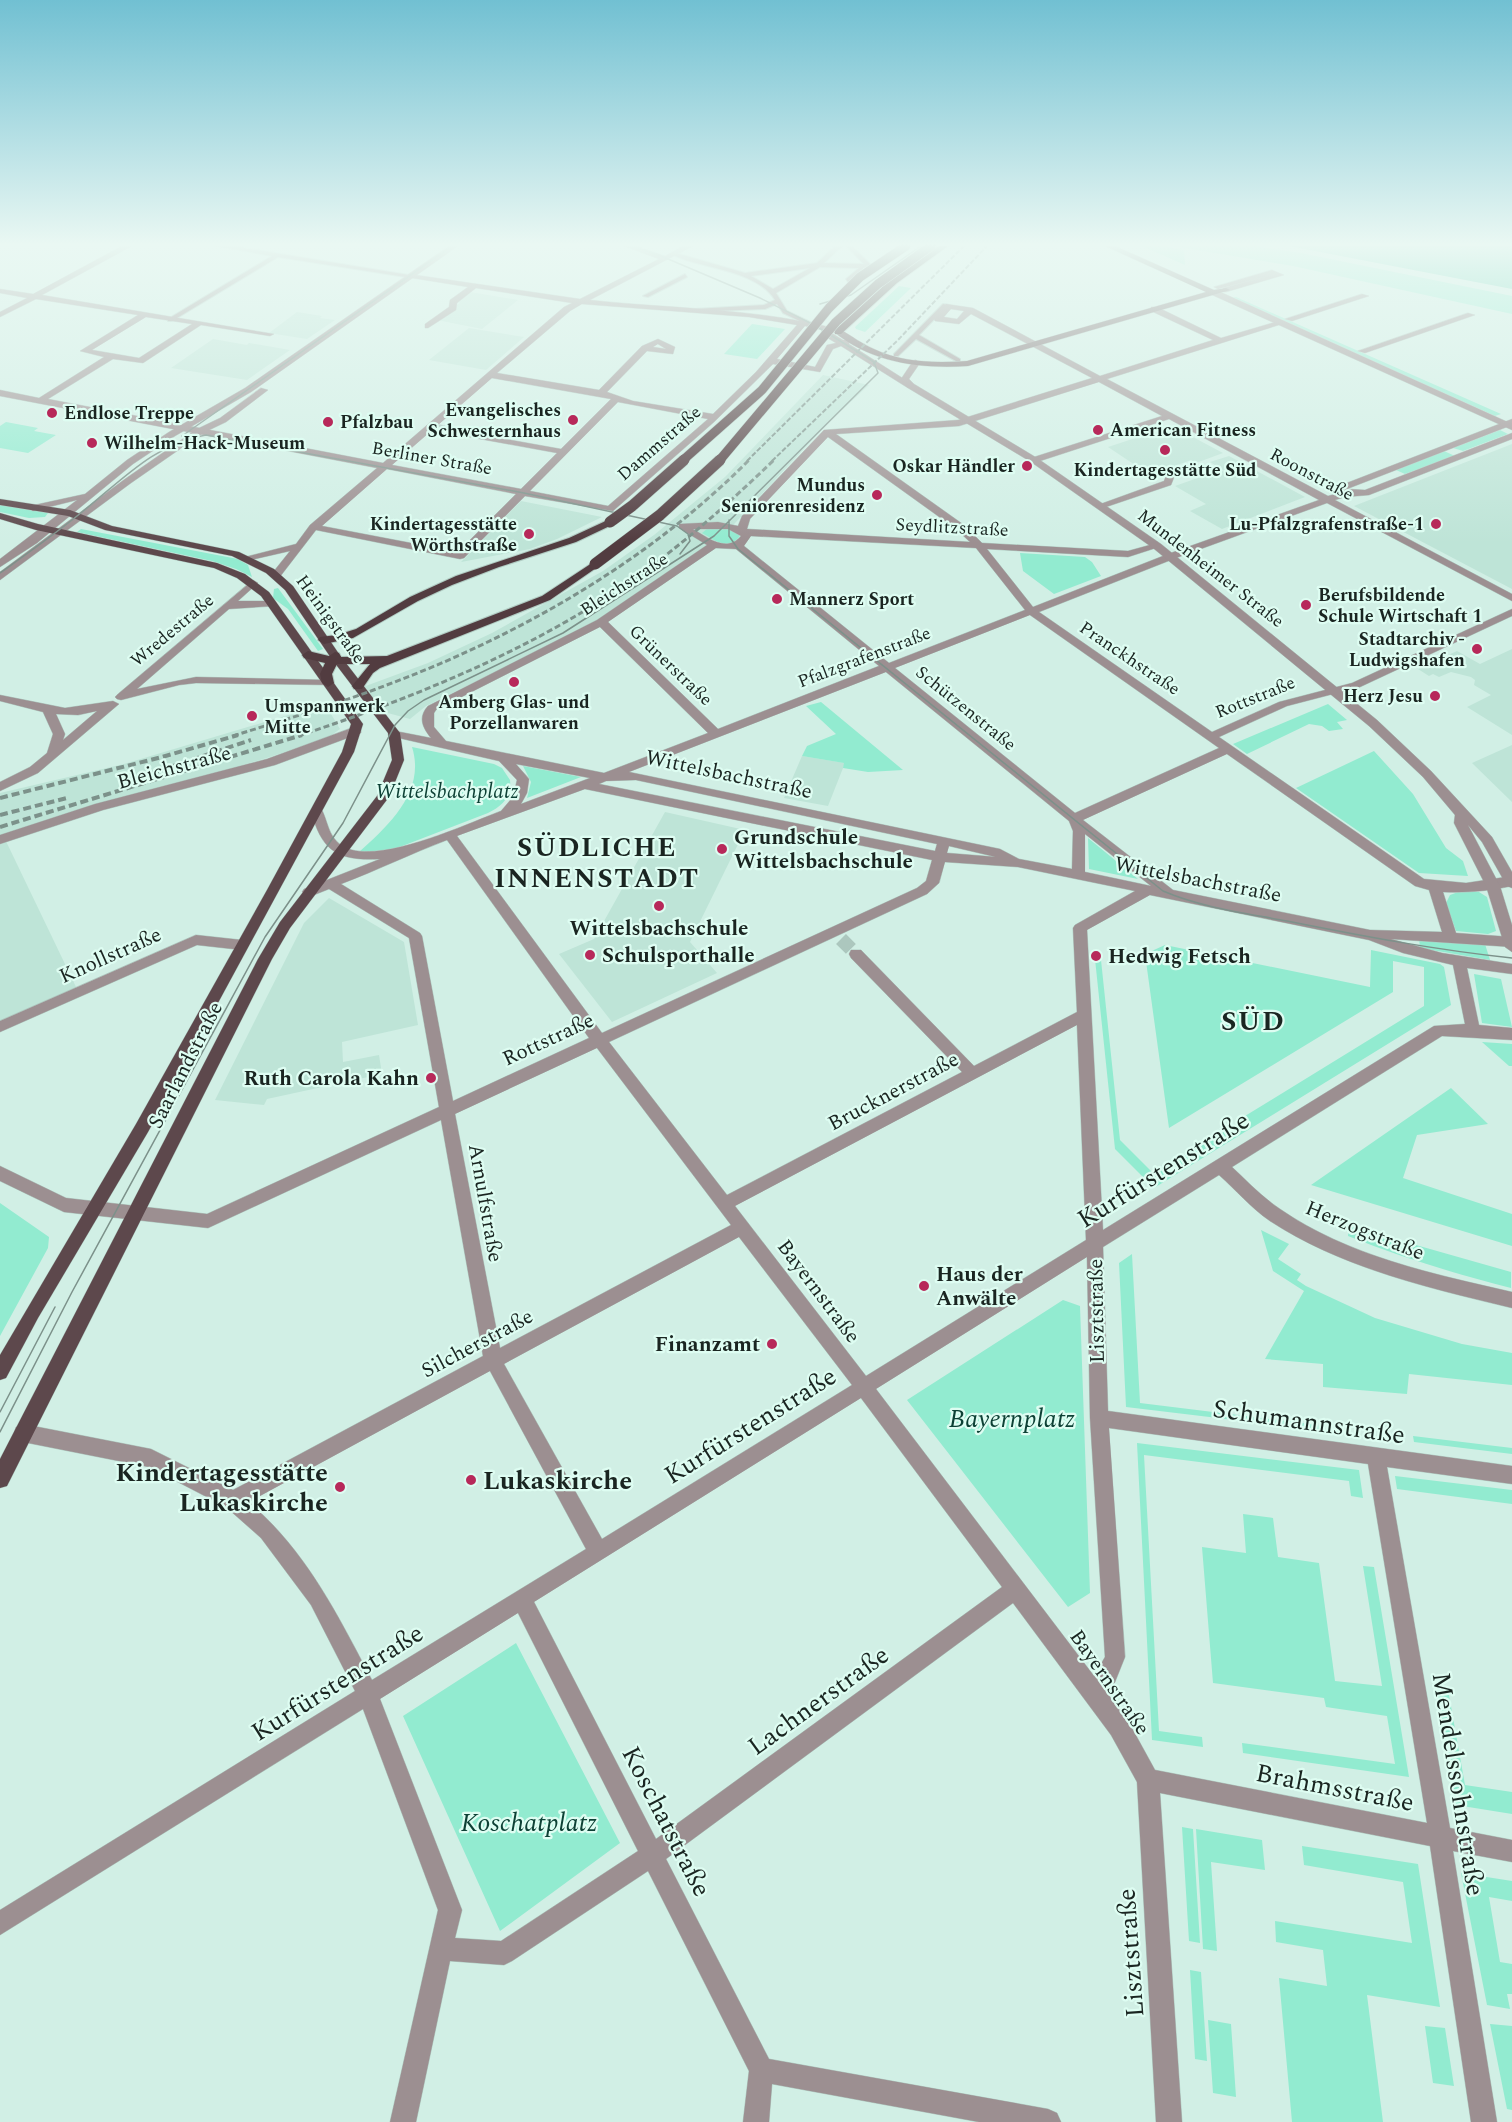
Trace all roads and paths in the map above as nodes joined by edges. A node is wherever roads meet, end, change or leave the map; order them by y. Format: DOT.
graph roads {
  1 [pos="94,345"];
  2 [pos="165,345"];
  3 [pos="313,345"];
  4 [pos="315,345"];
  5 [pos="526,345"];
  6 [pos="788,345"];
  7 [pos="800,345"];
  8 [pos="815,345"];
  9 [pos="821,345"];
  10 [pos="834,345"];
  11 [pos="845,345"];
  12 [pos="861,345"];
  13 [pos="907,345"];
  14 [pos="932,345"];
  15 [pos="1036,345"];
  16 [pos="1208,345"];
  17 [pos="1339,345"];
  18 [pos="1347,345"];
  19 [pos="1380,345"];
  20 [pos="645,348"];
  21 [pos="1362,351"];
  22 [pos="112,356"];
  23 [pos="896,356"];
  24 [pos="822,357"];
  25 [pos="958,360"];
  26 [pos="772,362"];
  27 [pos="916,363"];
  28 [pos="926,364"];
  29 [pos="492,375"];
  30 [pos="1099,379"];
  31 [pos="911,386"];
  32 [pos="0,393"];
  33 [pos="601,393"];
  34 [pos="617,398"];
  35 [pos="41,400"];
  36 [pos="212,412"];
  37 [pos="1170,416"];
  38 [pos="714,417"];
  39 [pos="968,421"];
  40 [pos="160,422"];
  41 [pos="1511,423"];
  42 [pos="184,427"];
  43 [pos="200,431"];
  44 [pos="458,432"];
  45 [pos="827,432"];
  46 [pos="1512,436"];
  47 [pos="564,452"];
  48 [pos="1034,460"];
  49 [pos="386,466"];
  50 [pos="1170,475"];
  51 [pos="93,491"];
  52 [pos="525,492"];
  53 [pos="1344,494"];
  54 [pos="1327,500"];
  55 [pos="0,502"];
  56 [pos="1100,506"];
  57 [pos="33,508"];
  58 [pos="610,509"];
  59 [pos="63,515"];
  60 [pos="0,516"];
  61 [pos="81,517"];
  62 [pos="16,520"];
  63 [pos="314,526"];
  64 [pos="109,528"];
  65 [pos="47,529"];
  66 [pos="66,529"];
  67 [pos="744,531"];
  68 [pos="978,544"];
  69 [pos="737,545"];
  70 [pos="298,546"];
  71 [pos="713,546"];
  72 [pos="1157,546"];
  73 [pos="202,547"];
  74 [pos="1172,556"];
  75 [pos="246,558"];
  76 [pos="186,560"];
  77 [pos="0,564"];
  78 [pos="257,564"];
  79 [pos="275,576"];
  80 [pos="0,577"];
  81 [pos="252,583"];
  82 [pos="1512,598"];
  83 [pos="268,599"];
  84 [pos="226,607"];
  85 [pos="1031,611"];
  86 [pos="1512,612"];
  87 [pos="601,622"];
  88 [pos="324,640"];
  89 [pos="308,655"];
  90 [pos="335,658"];
  91 [pos="388,659"];
  92 [pos="887,668"];
  93 [pos="328,683"];
  94 [pos="360,688"];
  95 [pos="1334,690"];
  96 [pos="0,698"];
  97 [pos="118,700"];
  98 [pos="49,712"];
  99 [pos="357,730"];
  100 [pos="394,733"];
  101 [pos="716,734"];
  102 [pos="1212,736"];
  103 [pos="444,746"];
  104 [pos="1229,748"];
  105 [pos="52,755"];
  106 [pos="504,758"];
  107 [pos="604,777"];
  108 [pos="582,784"];
  109 [pos="0,787"];
  110 [pos="317,811"];
  111 [pos="505,813"];
  112 [pos="1461,814"];
  113 [pos="1074,819"];
  114 [pos="449,834"];
  115 [pos="0,840"];
  116 [pos="944,841"];
  117 [pos="341,852"];
  118 [pos="397,854"];
  119 [pos="1018,863"];
  120 [pos="939,864"];
  121 [pos="1078,876"];
  122 [pos="1512,882"];
  123 [pos="331,884"];
  124 [pos="1493,886"];
  125 [pos="1435,887"];
  126 [pos="1148,890"];
  127 [pos="309,892"];
  128 [pos="1174,896"];
  129 [pos="1370,935"];
  130 [pos="1450,937"];
  131 [pos="1512,944"];
  132 [pos="242,945"];
  133 [pos="856,954"];
  134 [pos="1459,961"];
  135 [pos="1512,969"];
  136 [pos="1082,1016"];
  137 [pos="0,1027"];
  138 [pos="1473,1030"];
  139 [pos="1512,1034"];
  140 [pos="598,1039"];
  141 [pos="973,1074"];
  142 [pos="446,1109"];
  143 [pos="1220,1166"];
  144 [pos="0,1173"];
  145 [pos="724,1204"];
  146 [pos="94,1208"];
  147 [pos="135,1213"];
  148 [pos="742,1227"];
  149 [pos="1095,1244"];
  150 [pos="1512,1300"];
  151 [pos="493,1360"];
  152 [pos="0,1372"];
  153 [pos="864,1387"];
  154 [pos="1099,1418"];
  155 [pos="23,1433"];
  156 [pos="1376,1456"];
  157 [pos="1512,1475"];
  158 [pos="0,1479"];
  159 [pos="233,1500"];
  160 [pos="598,1551"];
  161 [pos="1015,1589"];
  162 [pos="522,1599"];
  163 [pos="1093,1693"];
  164 [pos="368,1694"];
  165 [pos="1148,1780"];
  166 [pos="1440,1837"];
  167 [pos="1512,1851"];
  168 [pos="652,1855"];
  169 [pos="0,1923"];
  170 [pos="440,1949"];
  171 [pos="761,2070"];
  172 [pos="403,2122"];
  173 [pos="756,2122"];
  174 [pos="1048,2122"];
  175 [pos="1169,2122"];
  176 [pos="1484,2122"];
  1 -- 22 [label="street"];
  2 -- 22 [label="street"];
  3 -- 36 [label="street"];
  4 -- 43 [label="street"];
  5 -- 29 [label="street"];
  6 -- 26 [label="street, Dammstraße"];
  7 -- 88 [label="highway, bridge"];
  8 -- 91 [label="highway, bridge"];
  9 -- 24 [label="street"];
  10 -- 24 [label="street"];
  11 -- 31 [label="street, Mundenheimer Straße"];
  12 -- 27 [label="main road"];
  13 -- 23 [label="street"];
  14 -- 25 [label="street"];
  15 -- 28 [label="main road"];
  15 -- 30 [label="street, Roonstraße"];
  16 -- 30 [label="street"];
  17 -- 41 [label="street"];
  18 -- 21 [label="street"];
  19 -- 21 [label="street"];
  20 -- 33 [label="street"];
  21 -- 41 [label="street"];
  22 -- 35 [label="street"];
  24 -- 26 [label="street"];
  26 -- 38 [label="street, Dammstraße"];
  27 -- 28 [label="main road"];
  27 -- 31 [label="street"];
  28 -- 31 [label="street"];
  29 -- 33 [label="street"];
  29 -- 49 [label="street"];
  30 -- 37 [label="street, Roonstraße"];
  30 -- 39 [label="street"];
  31 -- 39 [label="street, Mundenheimer Straße"];
  32 -- 35 [label="street, Berliner Straße"];
  33 -- 34 [label="street"];
  34 -- 38 [label="street"];
  34 -- 47 [label="street"];
  35 -- 40 [label="street, Berliner Straße"];
  36 -- 40 [label="street"];
  36 -- 42 [label="street"];
  37 -- 48 [label="street"];
  37 -- 54 [label="street, Roonstraße"];
  38 -- 58 [label="street, Dammstraße"];
  39 -- 45 [label="street"];
  39 -- 48 [label="street, Mundenheimer Straße"];
  40 -- 42 [label="street, Berliner Straße"];
  41 -- 53 [label="street, Pfalzgrafenstraße"];
  42 -- 43 [label="street, Berliner Straße"];
  42 -- 51 [label="street"];
  43 -- 49 [label="street, Berliner Straße"];
  43 -- 61 [label="street"];
  44 -- 47 [label="street"];
  45 -- 67 [label="street"];
  45 -- 68 [label="street, Pranckhstraße"];
  46 -- 53 [label="street, Pfalzgrafenstraße"];
  47 -- 52 [label="street"];
  48 -- 56 [label="street, Mundenheimer Straße"];
  49 -- 52 [label="street, Berliner Straße"];
  49 -- 63 [label="street"];
  50 -- 56 [label="street"];
  51 -- 57 [label="street"];
  51 -- 59 [label="street"];
  52 -- 58 [label="street, Berliner Straße"];
  52 -- 63 [label="street"];
  53 -- 54 [label="street, Pfalzgrafenstraße"];
  54 -- 74 [label="street, Pfalzgrafenstraße"];
  54 -- 82 [label="street, Roonstraße"];
  55 -- 57 [label="main road"];
  56 -- 72 [label="street, Mundenheimer Straße"];
  57 -- 59 [label="main road"];
  59 -- 61 [label="main road"];
  59 -- 62 [label="main road"];
  59 -- 65 [label="street"];
  60 -- 62 [label="main road, Heinigstraße"];
  61 -- 64 [label="main road, Heinigstraße"];
  61 -- 66 [label="street"];
  62 -- 65 [label="main road, Heinigstraße"];
  63 -- 70 [label="street"];
  64 -- 66 [label="main road"];
  64 -- 73 [label="main road, Heinigstraße"];
  65 -- 66 [label="main road, Heinigstraße"];
  65 -- 77 [label="street"];
  66 -- 76 [label="main road, Heinigstraße"];
  66 -- 80 [label="street"];
  67 -- 68 [label="street, Seydlitzstraße"];
  67 -- 69 [label="street"];
  67 -- 71 [label="street"];
  68 -- 72 [label="street, Seydlitzstraße"];
  68 -- 85 [label="street, Pranckhstraße"];
  69 -- 71 [label="street"];
  69 -- 92 [label="street, Schützenstraße"];
  70 -- 75 [label="street"];
  70 -- 79 [label="street"];
  71 -- 87 [label="street, Bleichstraße"];
  72 -- 74 [label="street, Mundenheimer Straße"];
  73 -- 75 [label="main road, Heinigstraße"];
  73 -- 76 [label="main road"];
  74 -- 85 [label="street, Pfalzgrafenstraße"];
  74 -- 95 [label="street, Mundenheimer Straße"];
  75 -- 78 [label="main road, Heinigstraße"];
  76 -- 81 [label="main road, Heinigstraße"];
  78 -- 79 [label="main road, Heinigstraße"];
  78 -- 81 [label="main road"];
  79 -- 83 [label="main road"];
  79 -- 88 [label="main road, Heinigstraße"];
  81 -- 83 [label="main road, Heinigstraße"];
  81 -- 84 [label="street, Wredestraße"];
  83 -- 84 [label="street"];
  83 -- 89 [label="main road, Heinigstraße"];
  84 -- 97 [label="street, Wredestraße"];
  85 -- 92 [label="street, Pfalzgrafenstraße"];
  85 -- 102 [label="street, Pranckhstraße"];
  86 -- 95 [label="street, Rottstraße"];
  87 -- 101 [label="street, Grünerstraße"];
  87 -- 103 [label="street, Bleichstraße"];
  88 -- 90 [label="main road, Heinigstraße"];
  89 -- 90 [label="highway"];
  89 -- 93 [label="main road"];
  90 -- 91 [label="highway"];
  90 -- 93 [label="highway"];
  90 -- 94 [label="main road, Heinigstraße"];
  91 -- 94 [label="highway"];
  92 -- 101 [label="street, Pfalzgrafenstraße"];
  92 -- 113 [label="street, Schützenstraße"];
  93 -- 97 [label="street"];
  93 -- 99 [label="main road"];
  94 -- 100 [label="main road"];
  95 -- 102 [label="street, Rottstraße"];
  95 -- 112 [label="street, Mundenheimer Straße"];
  96 -- 98 [label="street"];
  97 -- 98 [label="street"];
  97 -- 105 [label="street, Wredestraße"];
  98 -- 105 [label="street"];
  99 -- 110 [label="main road, Saarlandstraße"];
  99 -- 115 [label="street, Bleichstraße"];
  100 -- 103 [label="street, Wittelsbachstraße"];
  100 -- 117 [label="main road, Saarlandstraße"];
  101 -- 107 [label="street, Pfalzgrafenstraße"];
  102 -- 104 [label="street, Pranckhstraße"];
  103 -- 106 [label="street, Wittelsbachstraße"];
  104 -- 113 [label="street, Rottstraße"];
  104 -- 125 [label="street, Pranckhstraße"];
  105 -- 109 [label="street, Wredestraße"];
  106 -- 107 [label="street, Wittelsbachstraße"];
  106 -- 111 [label="street"];
  107 -- 108 [label="street, Pfalzgrafenstraße"];
  107 -- 116 [label="street, Wittelsbachstraße"];
  108 -- 111 [label="street, Pfalzgrafenstraße"];
  108 -- 120 [label="street, Wittelsbachstraße"];
  110 -- 117 [label="street"];
  110 -- 132 [label="main road, Saarlandstraße"];
  111 -- 114 [label="street, Pfalzgrafenstraße"];
  112 -- 122 [label="street, Mundenheimer Straße"];
  112 -- 124 [label="street, Mundenheimer Straße"];
  113 -- 121 [label="street"];
  113 -- 128 [label="street, Schützenstraße"];
  114 -- 118 [label="street, Pfalzgrafenstraße"];
  114 -- 140 [label="street, Bayernstraße"];
  116 -- 119 [label="street, Wittelsbachstraße"];
  116 -- 120 [label="street, Rottstraße"];
  117 -- 118 [label="street, Pfalzgrafenstraße"];
  117 -- 127 [label="main road, Saarlandstraße"];
  118 -- 123 [label="street, Pfalzgrafenstraße"];
  119 -- 120 [label="street, Wittelsbachstraße"];
  119 -- 121 [label="street, Wittelsbachstraße"];
  120 -- 140 [label="street, Rottstraße"];
  121 -- 126 [label="street, Wittelsbachstraße"];
  122 -- 124 [label="street"];
  123 -- 127 [label="street, Pfalzgrafenstraße"];
  123 -- 142 [label="street, Arnulfstraße"];
  124 -- 125 [label="street"];
  124 -- 131 [label="street, Mundenheimer Straße"];
  125 -- 130 [label="street"];
  126 -- 128 [label="street, Wittelsbachstraße"];
  126 -- 136 [label="street, Lisztstraße"];
  127 -- 147 [label="main road, Saarlandstraße"];
  128 -- 129 [label="street, Wittelsbachstraße"];
  129 -- 130 [label="street, Wittelsbachstraße"];
  129 -- 134 [label="street, Wittelsbachstraße"];
  130 -- 131 [label="street, Wittelsbachstraße"];
  132 -- 137 [label="street, Knollstraße"];
  132 -- 146 [label="main road, Saarlandstraße"];
  133 -- 141 [label="street"];
  134 -- 135 [label="street, Wittelsbachstraße"];
  134 -- 138 [label="street"];
  136 -- 141 [label="street, Brucknerstraße"];
  136 -- 149 [label="street, Lisztstraße"];
  138 -- 139 [label="street, Kurfürstenstraße"];
  138 -- 143 [label="street, Kurfürstenstraße"];
  140 -- 142 [label="street, Rottstraße"];
  140 -- 145 [label="street, Bayernstraße"];
  141 -- 145 [label="street, Brucknerstraße"];
  142 -- 147 [label="street, Rottstraße"];
  142 -- 151 [label="street, Arnulfstraße"];
  143 -- 149 [label="street, Kurfürstenstraße"];
  143 -- 150 [label="street, Herzogstraße"];
  144 -- 146 [label="street, Rottstraße"];
  145 -- 148 [label="street, Bayernstraße"];
  146 -- 147 [label="street, Rottstraße"];
  146 -- 152 [label="main road, Saarlandstraße"];
  147 -- 155 [label="main road, Saarlandstraße"];
  148 -- 151 [label="street, Silcherstraße"];
  148 -- 153 [label="street, Bayernstraße"];
  149 -- 153 [label="street, Kurfürstenstraße"];
  149 -- 154 [label="street, Lisztstraße"];
  151 -- 159 [label="street, Silcherstraße"];
  151 -- 160 [label="street, Arnulfstraße"];
  153 -- 160 [label="street, Kurfürstenstraße"];
  153 -- 161 [label="street, Bayernstraße"];
  154 -- 156 [label="street, Schumannstraße"];
  154 -- 163 [label="street, Lisztstraße"];
  155 -- 158 [label="main road, Saarlandstraße"];
  155 -- 159 [label="street"];
  156 -- 157 [label="street, Schumannstraße"];
  156 -- 166 [label="street, Mendelssohnstraße"];
  159 -- 164 [label="street"];
  160 -- 162 [label="street, Kurfürstenstraße"];
  161 -- 163 [label="street, Bayernstraße"];
  161 -- 168 [label="street, Lachnerstraße"];
  162 -- 164 [label="street, Kurfürstenstraße"];
  162 -- 168 [label="street, Koschatstraße"];
  163 -- 165 [label="street, Bayernstraße"];
  164 -- 169 [label="street, Kurfürstenstraße"];
  164 -- 170 [label="street"];
  165 -- 166 [label="street, Brahmsstraße"];
  165 -- 175 [label="street, Lisztstraße"];
  166 -- 167 [label="street, Brahmsstraße"];
  166 -- 176 [label="street, Mendelssohnstraße"];
  168 -- 170 [label="street"];
  168 -- 171 [label="street, Koschatstraße"];
  170 -- 172 [label="street"];
  171 -- 173 [label="street"];
  171 -- 174 [label="street"];
}
